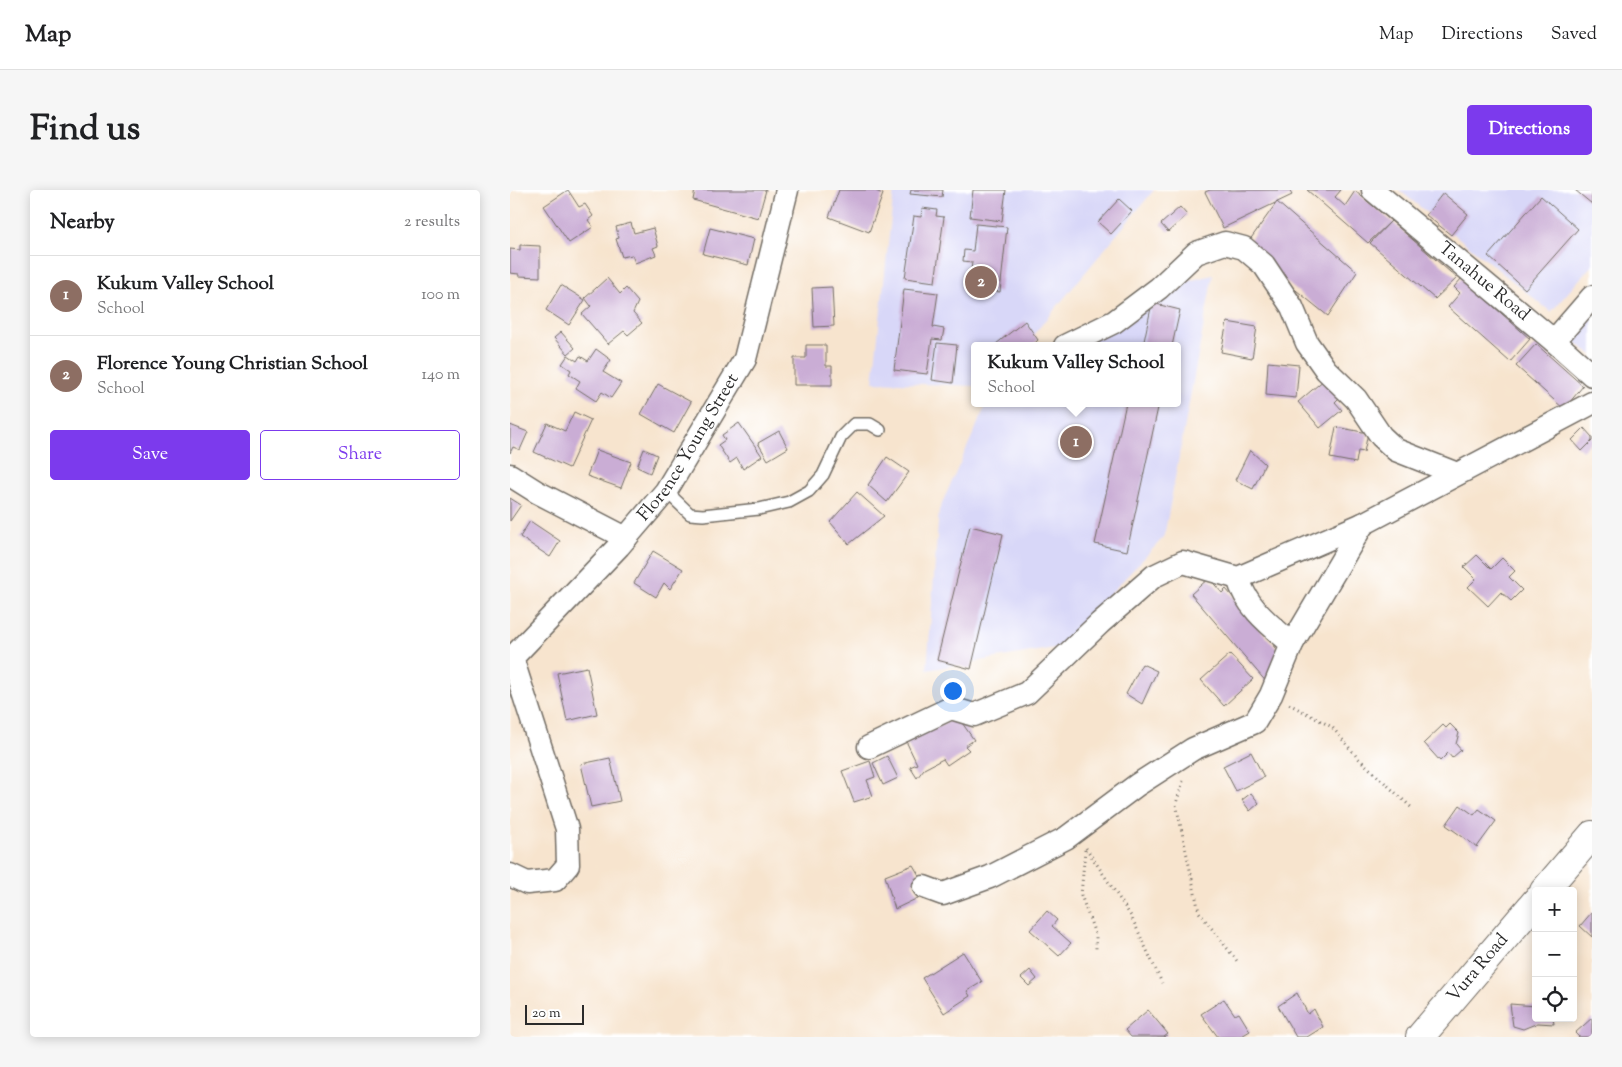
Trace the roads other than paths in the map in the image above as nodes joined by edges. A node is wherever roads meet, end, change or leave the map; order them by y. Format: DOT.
graph roads {
  1 [pos="787,190"];
  2 [pos="1372,190"];
  3 [pos="1592,296"];
  4 [pos="1554,341"];
  5 [pos="1073,342"];
  6 [pos="1592,375"];
  7 [pos="1592,403"];
  8 [pos="880,430"];
  9 [pos="1457,474"];
  10 [pos="510,475"];
  11 [pos="666,491"];
  12 [pos="1363,524"];
  13 [pos="626,538"];
  14 [pos="1238,578"];
  15 [pos="1292,644"];
  16 [pos="511,658"];
  17 [pos="870,747"];
  18 [pos="1592,835"];
  19 [pos="510,875"];
  20 [pos="924,887"];
  21 [pos="1547,887"];
  22 [pos="1532,906"];
  23 [pos="1420,1037"];
  1 -- 11 [label="street, Florence Young Street"];
  2 -- 4 [label="street, Tanahue Road"];
  3 -- 4 [label="street"];
  4 -- 6 [label="street, Tanahue Road"];
  5 -- 9 [label="street"];
  7 -- 9 [label="street"];
  8 -- 11 [label="lane"];
  9 -- 12 [label="street"];
  10 -- 13 [label="street"];
  11 -- 13 [label="street, Florence Young Street"];
  12 -- 14 [label="street"];
  12 -- 15 [label="street"];
  13 -- 16 [label="street, Florence Young Street"];
  14 -- 15 [label="street"];
  14 -- 17 [label="street"];
  15 -- 20 [label="street"];
  16 -- 19 [label="street"];
  18 -- 21 [label="street"];
  22 -- 23 [label="street, Vura Road"];
}
